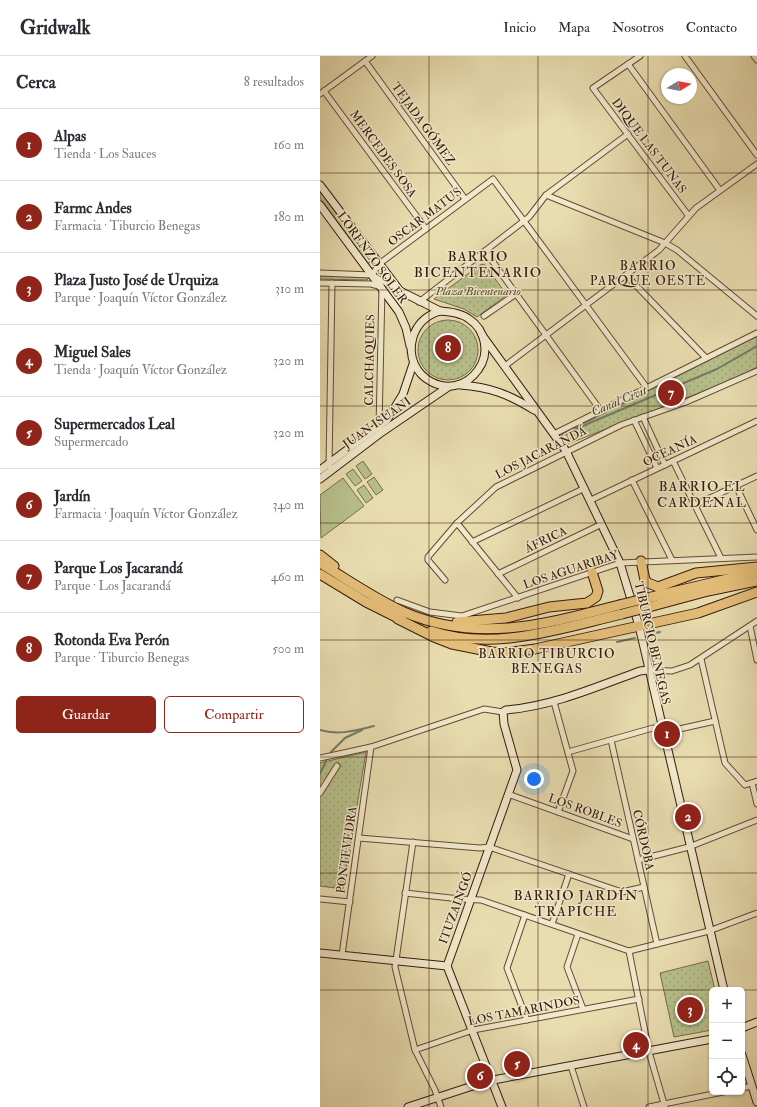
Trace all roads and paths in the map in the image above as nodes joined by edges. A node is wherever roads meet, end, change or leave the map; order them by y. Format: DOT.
graph roads {
  1 [pos="372,56"];
  2 [pos="640,56"];
  3 [pos="685,56"];
  4 [pos="754,56"];
  5 [pos="757,60"];
  6 [pos="365,61"];
  7 [pos="628,64"];
  8 [pos="322,93"];
  9 [pos="628,134"];
  10 [pos="757,155"];
  11 [pos="757,164"];
  12 [pos="320,185"];
  13 [pos="720,189"];
  14 [pos="546,195"];
  15 [pos="466,199"];
  16 [pos="320,205"];
  17 [pos="688,215"];
  18 [pos="524,221"];
  19 [pos="426,229"];
  20 [pos="665,243"];
  21 [pos="485,251"];
  22 [pos="379,264"];
  23 [pos="320,273"];
  24 [pos="372,275"];
  25 [pos="626,275"];
  26 [pos="320,283"];
  27 [pos="332,283"];
  28 [pos="382,287"];
  29 [pos="399,290"];
  30 [pos="516,294"];
  31 [pos="419,302"];
  32 [pos="586,306"];
  33 [pos="440,311"];
  34 [pos="484,316"];
  35 [pos="757,316"];
  36 [pos="757,333"];
  37 [pos="482,334"];
  38 [pos="546,335"];
  39 [pos="410,348"];
  40 [pos="706,358"];
  41 [pos="413,364"];
  42 [pos="505,366"];
  43 [pos="757,371"];
  44 [pos="457,385"];
  45 [pos="448,387"];
  46 [pos="647,388"];
  47 [pos="601,411"];
  48 [pos="538,412"];
  49 [pos="643,417"];
  50 [pos="634,420"];
  51 [pos="757,421"];
  52 [pos="380,429"];
  53 [pos="554,434"];
  54 [pos="566,451"];
  55 [pos="673,460"];
  56 [pos="665,464"];
  57 [pos="330,467"];
  58 [pos="657,468"];
  59 [pos="320,470"];
  60 [pos="757,476"];
  61 [pos="320,478"];
  62 [pos="632,480"];
  63 [pos="736,486"];
  64 [pos="585,488"];
  65 [pos="591,500"];
  66 [pos="695,505"];
  67 [pos="457,522"];
  68 [pos="602,524"];
  69 [pos="757,530"];
  70 [pos="472,542"];
  71 [pos="320,554"];
  72 [pos="757,557"];
  73 [pos="721,558"];
  74 [pos="672,560"];
  75 [pos="642,561"];
  76 [pos="320,563"];
  77 [pos="620,563"];
  78 [pos="757,567"];
  79 [pos="592,572"];
  80 [pos="757,572"];
  81 [pos="320,574"];
  82 [pos="498,574"];
  83 [pos="445,580"];
  84 [pos="757,580"];
  85 [pos="356,585"];
  86 [pos="757,592"];
  87 [pos="368,598"];
  88 [pos="518,598"];
  89 [pos="644,604"];
  90 [pos="392,606"];
  91 [pos="621,610"];
  92 [pos="398,619"];
  93 [pos="427,620"];
  94 [pos="757,621"];
  95 [pos="639,626"];
  96 [pos="750,626"];
  97 [pos="701,659"];
  98 [pos="757,660"];
  99 [pos="648,670"];
  100 [pos="554,702"];
  101 [pos="503,712"];
  102 [pos="715,721"];
  103 [pos="662,731"];
  104 [pos="611,740"];
  105 [pos="372,747"];
  106 [pos="568,752"];
  107 [pos="320,758"];
  108 [pos="337,766"];
  109 [pos="755,782"];
  110 [pos="320,793"];
  111 [pos="508,794"];
  112 [pos="757,804"];
  113 [pos="558,812"];
  114 [pos="757,820"];
  115 [pos="360,838"];
  116 [pos="633,839"];
  117 [pos="413,842"];
  118 [pos="489,847"];
  119 [pos="689,847"];
  120 [pos="638,860"];
  121 [pos="569,874"];
  122 [pos="644,887"];
  123 [pos="406,893"];
  124 [pos="472,898"];
  125 [pos="320,899"];
  126 [pos="350,902"];
  127 [pos="757,913"];
  128 [pos="526,915"];
  129 [pos="552,924"];
  130 [pos="709,931"];
  131 [pos="578,934"];
  132 [pos="657,944"];
  133 [pos="630,951"];
  134 [pos="320,953"];
  135 [pos="342,956"];
  136 [pos="395,962"];
  137 [pos="447,966"];
  138 [pos="723,987"];
  139 [pos="639,999"];
  140 [pos="583,1009"];
  141 [pos="527,1020"];
  142 [pos="757,1022"];
  143 [pos="745,1027"];
  144 [pos="473,1030"];
  145 [pos="709,1040"];
  146 [pos="415,1050"];
  147 [pos="649,1052"];
  148 [pos="743,1059"];
  149 [pos="571,1066"];
  150 [pos="493,1081"];
  151 [pos="752,1086"];
  152 [pos="745,1087"];
  153 [pos="709,1095"];
  154 [pos="438,1097"];
  155 [pos="757,1102"];
  156 [pos="665,1105"];
  157 [pos="408,1107"];
  158 [pos="441,1107"];
  159 [pos="502,1107"];
  160 [pos="584,1107"];
  161 [pos="649,1107"];
  1 -- 6 [label="street"];
  2 -- 7 [label="street"];
  3 -- 10 [label="street"];
  4 -- 5 [label="street"];
  6 -- 8 [label="street"];
  6 -- 15 [label="street, TEJADA GÓMEZ"];
  7 -- 9 [label="street, DIQUE LAS TUNAS"];
  7 -- 13 [label="street"];
  8 -- 19 [label="street, MERCEDES SOSA"];
  9 -- 14 [label="street"];
  9 -- 17 [label="street, DIQUE LAS TUNAS"];
  11 -- 13 [label="street"];
  12 -- 22 [label="street, LORENZO SOLER"];
  13 -- 17 [label="street"];
  14 -- 18 [label="street"];
  14 -- 20 [label="street"];
  15 -- 18 [label="street, OSCAR MATUS"];
  15 -- 19 [label="street, OSCAR MATUS"];
  16 -- 24 [label="street, LORENZO SOLER"];
  17 -- 20 [label="street"];
  18 -- 21 [label="street"];
  18 -- 32 [label="street"];
  19 -- 22 [label="street, OSCAR MATUS"];
  20 -- 25 [label="street"];
  20 -- 35 [label="street"];
  21 -- 30 [label="street"];
  21 -- 31 [label="street"];
  22 -- 24 [label="street, OSCAR MATUS"];
  22 -- 29 [label="street, LORENZO SOLER"];
  23 -- 24 [label="street"];
  24 -- 28 [label="street, LORENZO SOLER"];
  24 -- 29 [label="street"];
  25 -- 32 [label="street"];
  25 -- 40 [label="street"];
  26 -- 27 [label="street"];
  27 -- 28 [label="street"];
  27 -- 57 [label="street"];
  28 -- 39 [label="street, LORENZO SOLER"];
  28 -- 52 [label="street, CALCHAQUIES"];
  29 -- 31 [label="street, LORENZO SOLER"];
  30 -- 34 [label="street"];
  30 -- 38 [label="street"];
  31 -- 33 [label="street, LORENZO SOLER"];
  32 -- 38 [label="street"];
  32 -- 46 [label="street"];
  33 -- 37 [label="street"];
  33 -- 39 [label="street"];
  36 -- 40 [label="street, LOS JACARANDÁ"];
  37 -- 42 [label="street, TIBURCIO BENEGAS"];
  37 -- 44 [label="street"];
  38 -- 42 [label="street"];
  38 -- 47 [label="street"];
  39 -- 41 [label="street"];
  40 -- 46 [label="street, LOS JACARANDÁ"];
  41 -- 45 [label="street"];
  41 -- 52 [label="street, JUAN ISUANI"];
  42 -- 48 [label="street, TIBURCIO BENEGAS"];
  43 -- 49 [label="street, LOS JACARANDÁ"];
  44 -- 45 [label="street"];
  44 -- 48 [label="street, TIBURCIO BENEGAS"];
  45 -- 52 [label="street, JUAN ISUANI"];
  46 -- 47 [label="street, LOS JACARANDÁ"];
  47 -- 53 [label="street, LOS JACARANDÁ"];
  48 -- 53 [label="street, TIBURCIO BENEGAS"];
  49 -- 50 [label="street, LOS JACARANDÁ"];
  49 -- 56 [label="street"];
  50 -- 54 [label="street, LOS JACARANDÁ"];
  50 -- 58 [label="street"];
  51 -- 55 [label="street, OCEANÍA"];
  52 -- 57 [label="street, JUAN ISUANI"];
  53 -- 54 [label="street, TIBURCIO BENEGAS"];
  54 -- 64 [label="street, TIBURCIO BENEGAS"];
  54 -- 67 [label="street, LOS JACARANDÁ"];
  55 -- 56 [label="street, OCEANÍA"];
  55 -- 66 [label="street"];
  56 -- 58 [label="street, OCEANÍA"];
  57 -- 59 [label="street, JUAN ISUANI"];
  57 -- 61 [label="street, JUAN ISUANI"];
  58 -- 62 [label="street, OCEANÍA"];
  60 -- 63 [label="street"];
  62 -- 65 [label="street, OCEANÍA"];
  62 -- 74 [label="street"];
  63 -- 66 [label="street"];
  63 -- 69 [label="street"];
  64 -- 65 [label="street, TIBURCIO BENEGAS"];
  64 -- 70 [label="street"];
  65 -- 68 [label="street, TIBURCIO BENEGAS"];
  66 -- 73 [label="street"];
  67 -- 70 [label="street"];
  67 -- 83 [label="street, LOS JACARANDÁ"];
  68 -- 77 [label="street, TIBURCIO BENEGAS"];
  68 -- 82 [label="street, ÁFRICA"];
  70 -- 82 [label="street"];
  71 -- 85 [label="highway"];
  72 -- 73 [label="street, LOS AGUARIBAY"];
  73 -- 74 [label="street, LOS AGUARIBAY"];
  74 -- 75 [label="street, LOS AGUARIBAY"];
  75 -- 77 [label="street, LOS AGUARIBAY"];
  75 -- 78 [label="highway"];
  76 -- 85 [label="highway"];
  77 -- 79 [label="street, LOS AGUARIBAY"];
  77 -- 95 [label="street, TIBURCIO BENEGAS"];
  79 -- 88 [label="street, LOS AGUARIBAY"];
  79 -- 93 [label="highway"];
  80 -- 89 [label="highway"];
  81 -- 87 [label="highway"];
  82 -- 88 [label="street"];
  84 -- 89 [label="highway"];
  85 -- 87 [label="highway"];
  86 -- 95 [label="highway"];
  87 -- 90 [label="highway"];
  88 -- 90 [label="street, LOS AGUARIBAY"];
  89 -- 91 [label="highway, bridge"];
  90 -- 92 [label="highway"];
  90 -- 93 [label="highway"];
  91 -- 92 [label="highway"];
  91 -- 93 [label="highway"];
  92 -- 95 [label="highway"];
  94 -- 96 [label="street"];
  95 -- 99 [label="street, TIBURCIO BENEGAS"];
  96 -- 97 [label="street"];
  96 -- 98 [label="street"];
  97 -- 99 [label="street"];
  97 -- 102 [label="street"];
  99 -- 100 [label="street"];
  99 -- 103 [label="street, TIBURCIO BENEGAS"];
  100 -- 101 [label="street"];
  100 -- 106 [label="street"];
  101 -- 105 [label="street"];
  101 -- 111 [label="street, ITUZAINGÓ"];
  102 -- 103 [label="street"];
  102 -- 109 [label="street"];
  103 -- 104 [label="street"];
  103 -- 119 [label="street, TIBURCIO BENEGAS"];
  104 -- 106 [label="street"];
  104 -- 116 [label="street, CÓRDOBA"];
  105 -- 107 [label="street"];
  105 -- 115 [label="street, PONTEVEDRA"];
  106 -- 113 [label="street"];
  108 -- 110 [label="street"];
  109 -- 112 [label="street"];
  111 -- 113 [label="street, LOS ROBLES"];
  111 -- 118 [label="street, ITUZAINGÓ"];
  113 -- 116 [label="street, LOS ROBLES"];
  114 -- 119 [label="street"];
  115 -- 117 [label="street"];
  115 -- 126 [label="street, PONTEVEDRA"];
  116 -- 120 [label="street, CÓRDOBA"];
  117 -- 118 [label="street"];
  117 -- 123 [label="street"];
  118 -- 121 [label="street"];
  118 -- 124 [label="street, ITUZAINGÓ"];
  119 -- 120 [label="street"];
  119 -- 130 [label="street, TIBURCIO BENEGAS"];
  120 -- 122 [label="street, CÓRDOBA"];
  121 -- 122 [label="street"];
  121 -- 129 [label="street"];
  122 -- 132 [label="street, CÓRDOBA"];
  123 -- 124 [label="street"];
  123 -- 136 [label="street"];
  124 -- 128 [label="street"];
  124 -- 137 [label="street, ITUZAINGÓ"];
  125 -- 126 [label="street"];
  126 -- 135 [label="street, PONTEVEDRA"];
  127 -- 130 [label="street"];
  128 -- 129 [label="street"];
  128 -- 141 [label="street"];
  129 -- 131 [label="street"];
  130 -- 132 [label="street"];
  130 -- 138 [label="street, TIBURCIO BENEGAS"];
  131 -- 133 [label="street"];
  131 -- 140 [label="street"];
  132 -- 133 [label="street"];
  133 -- 139 [label="street"];
  134 -- 135 [label="street"];
  135 -- 136 [label="street"];
  136 -- 137 [label="street"];
  136 -- 146 [label="street"];
  137 -- 144 [label="street"];
  139 -- 140 [label="street, LOS TAMARINDOS"];
  139 -- 147 [label="street"];
  140 -- 141 [label="street, LOS TAMARINDOS"];
  141 -- 144 [label="street, LOS TAMARINDOS"];
  142 -- 143 [label="street"];
  144 -- 146 [label="street, LOS TAMARINDOS"];
  144 -- 150 [label="street"];
  145 -- 147 [label="street"];
  146 -- 154 [label="street"];
  147 -- 149 [label="street"];
  147 -- 156 [label="street"];
  148 -- 151 [label="street"];
  149 -- 150 [label="street"];
  149 -- 160 [label="street"];
  150 -- 154 [label="street"];
  150 -- 159 [label="street"];
  151 -- 152 [label="street"];
  151 -- 155 [label="street"];
  153 -- 156 [label="street"];
  154 -- 157 [label="street"];
  154 -- 158 [label="street"];
  156 -- 161 [label="street"];
}
